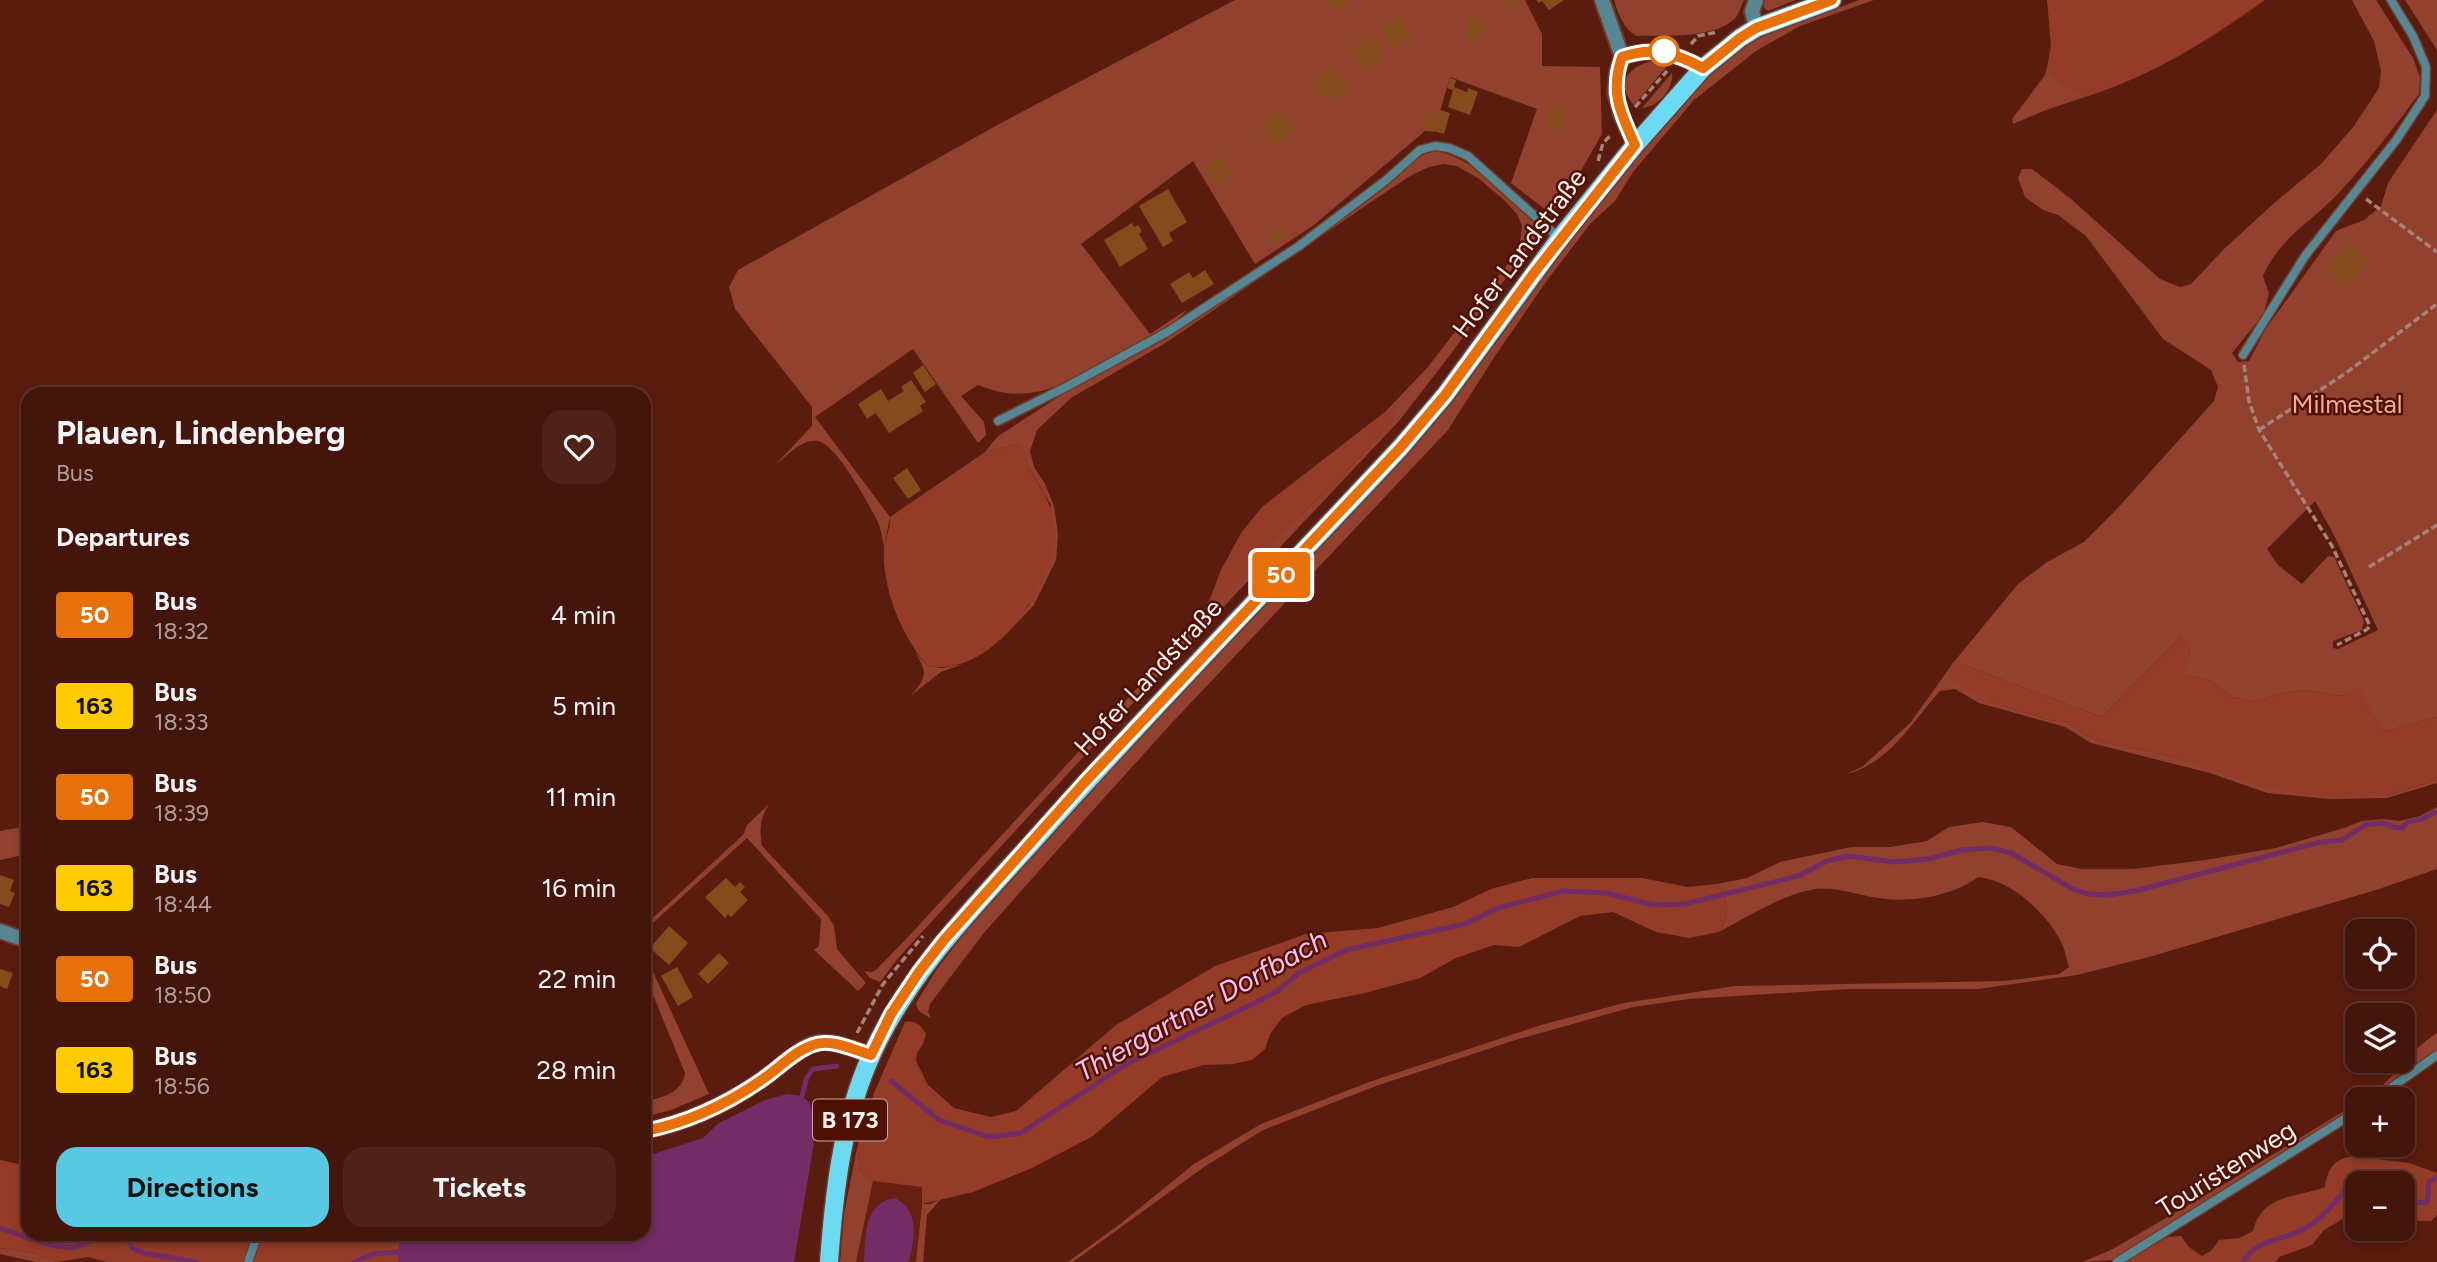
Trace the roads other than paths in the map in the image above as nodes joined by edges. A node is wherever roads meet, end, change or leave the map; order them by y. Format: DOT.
graph roads {
  1 [pos="1602,0"];
  2 [pos="1756,0"];
  3 [pos="1832,0"];
  4 [pos="2391,0"];
  5 [pos="1756,28"];
  6 [pos="1622,57"];
  7 [pos="1703,68"];
  8 [pos="1635,145"];
  9 [pos="1560,238"];
  10 [pos="2243,355"];
  11 [pos="998,421"];
  12 [pos="0,931"];
  13 [pos="21,938"];
  14 [pos="871,1055"];
  15 [pos="2437,1055"];
  16 [pos="2392,1087"];
  17 [pos="2345,1119"];
  18 [pos="651,1129"];
  19 [pos="256,1241"];
  20 [pos="248,1262"];
  21 [pos="829,1262"];
  22 [pos="2117,1262"];
  1 -- 6 [label="street"];
  2 -- 5 [label="street"];
  3 -- 5 [label="main road, Hofer Landstraße / B 173"];
  4 -- 10 [label="lane"];
  5 -- 7 [label="main road, Hofer Landstraße / B 173"];
  6 -- 7 [label="street"];
  6 -- 8 [label="street"];
  7 -- 8 [label="main road, Hofer Landstraße / B 173"];
  8 -- 9 [label="main road, Hofer Landstraße / B 173"];
  9 -- 11 [label="lane"];
  9 -- 14 [label="main road, Hofer Landstraße / B 173"];
  12 -- 13 [label="street"];
  14 -- 18 [label="street"];
  14 -- 21 [label="main road, Hofer Landstraße / B 173"];
  15 -- 16 [label="lane"];
  17 -- 22 [label="lane, Touristenweg"];
  19 -- 20 [label="lane"];
}
